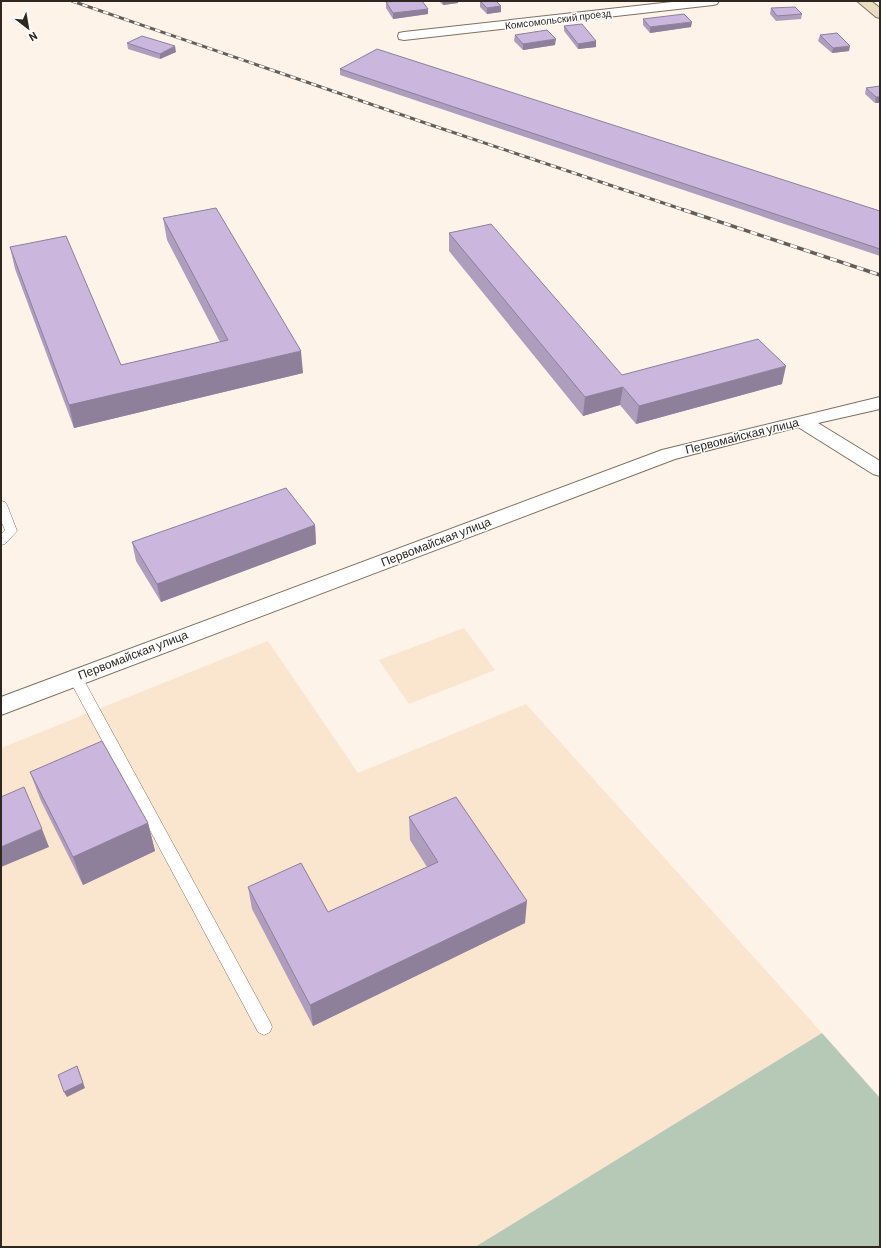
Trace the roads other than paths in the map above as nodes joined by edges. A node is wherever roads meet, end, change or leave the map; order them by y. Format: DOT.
graph roads {
  1 [pos="713,1"];
  2 [pos="863,1"];
  3 [pos="880,14"];
  4 [pos="404,36"];
  5 [pos="880,403"];
  6 [pos="801,420"];
  7 [pos="880,470"];
  8 [pos="1,505"];
  9 [pos="1,541"];
  10 [pos="75,677"];
  11 [pos="1,706"];
  12 [pos="264,1027"];
  1 -- 4 [label="street, Комсомольский проезд"];
  2 -- 3 [label="street"];
  5 -- 6 [label="street, Первомайская улица"];
  6 -- 7 [label="street"];
  6 -- 10 [label="street, Первомайская улица"];
  8 -- 9 [label="lane"];
  10 -- 11 [label="street, Первомайская улица"];
  10 -- 12 [label="lane"];
}
